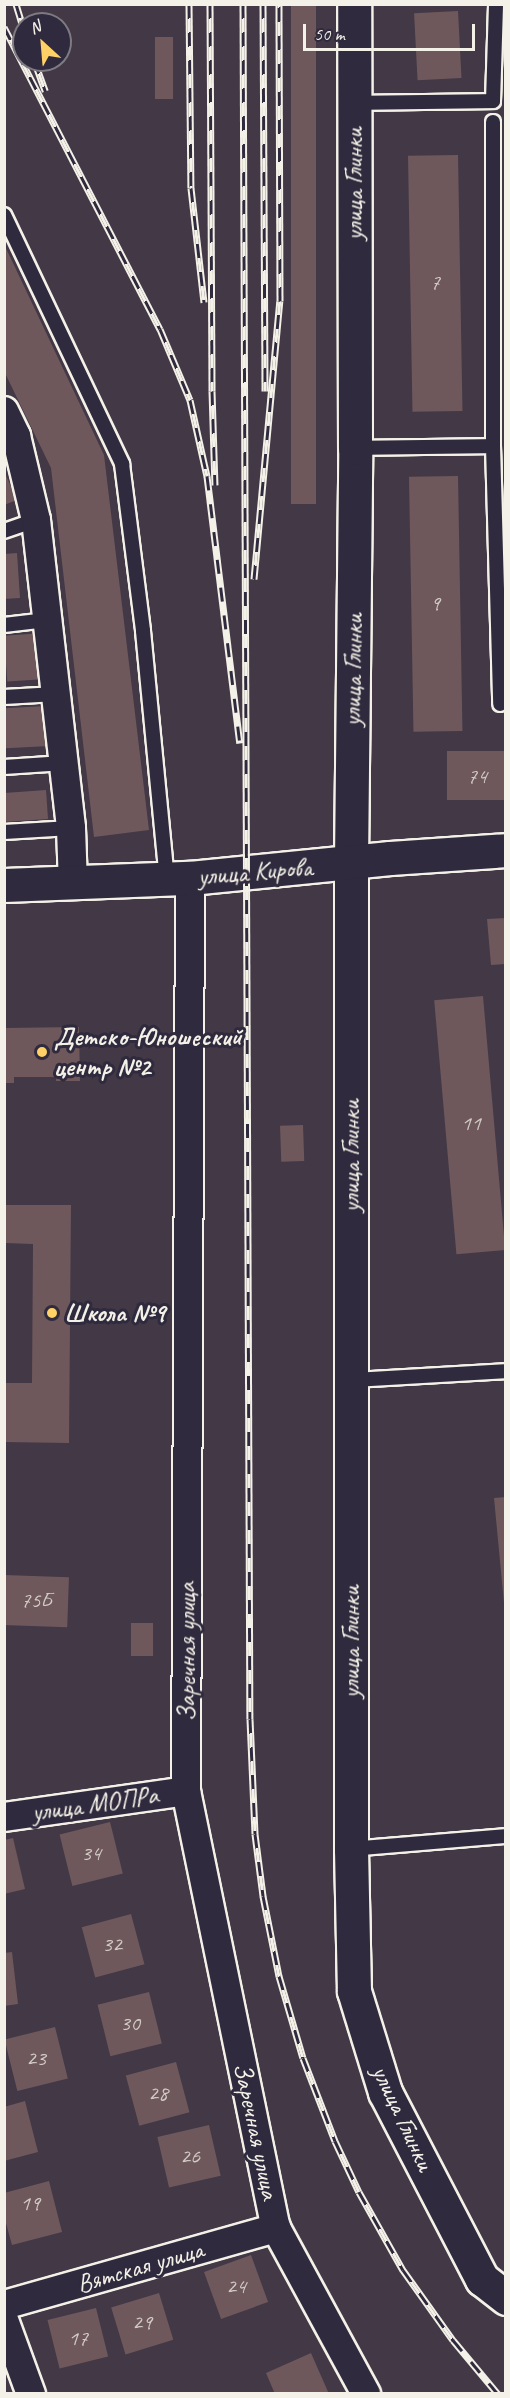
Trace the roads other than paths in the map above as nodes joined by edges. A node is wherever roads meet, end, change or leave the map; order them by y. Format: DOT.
graph roads {
  1 [pos="354,4"];
  2 [pos="496,4"];
  3 [pos="354,103"];
  4 [pos="493,122"];
  5 [pos="4,214"];
  6 [pos="8,429"];
  7 [pos="493,446"];
  8 [pos="356,448"];
  9 [pos="36,520"];
  10 [pos="4,531"];
  11 [pos="47,620"];
  12 [pos="4,625"];
  13 [pos="56,694"];
  14 [pos="4,697"];
  15 [pos="500,704"];
  16 [pos="64,763"];
  17 [pos="4,767"];
  18 [pos="71,828"];
  19 [pos="4,832"];
  20 [pos="506,850"];
  21 [pos="351,863"];
  22 [pos="178,879"];
  23 [pos="73,884"];
  24 [pos="4,885"];
  25 [pos="506,1371"];
  26 [pos="352,1380"];
  27 [pos="186,1791"];
  28 [pos="4,1817"];
  29 [pos="506,1836"];
  30 [pos="351,1849"];
  31 [pos="276,2228"];
  32 [pos="494,2289"];
  33 [pos="4,2305"];
  34 [pos="4,2320"];
  35 [pos="31,2394"];
  36 [pos="366,2394"];
  1 -- 3 [label="main road, улица Глинки"];
  2 -- 3 [label="lane"];
  3 -- 8 [label="main road, улица Глинки"];
  4 -- 7 [label="lane"];
  5 -- 22 [label="lane"];
  6 -- 9 [label="street"];
  7 -- 8 [label="lane"];
  7 -- 15 [label="lane"];
  8 -- 21 [label="main road, улица Глинки"];
  9 -- 10 [label="lane"];
  9 -- 11 [label="street"];
  11 -- 12 [label="lane"];
  11 -- 13 [label="street"];
  13 -- 14 [label="lane"];
  13 -- 16 [label="street"];
  16 -- 17 [label="lane"];
  16 -- 18 [label="street"];
  18 -- 19 [label="lane"];
  18 -- 23 [label="street"];
  20 -- 21 [label="main road, улица Кирова"];
  21 -- 22 [label="main road, улица Кирова"];
  21 -- 26 [label="main road, улица Глинки"];
  22 -- 23 [label="main road, улица Кирова"];
  22 -- 27 [label="street, Заречная улица"];
  23 -- 24 [label="main road, улица Кирова"];
  25 -- 26 [label="lane"];
  26 -- 30 [label="main road, улица Глинки"];
  27 -- 28 [label="street, улица МОПРа"];
  27 -- 31 [label="street, Заречная улица"];
  29 -- 30 [label="lane"];
  30 -- 32 [label="main road, улица Глинки"];
  31 -- 33 [label="street, Вятская улица"];
  31 -- 36 [label="street, Заречная улица"];
  34 -- 35 [label="street"];
}
